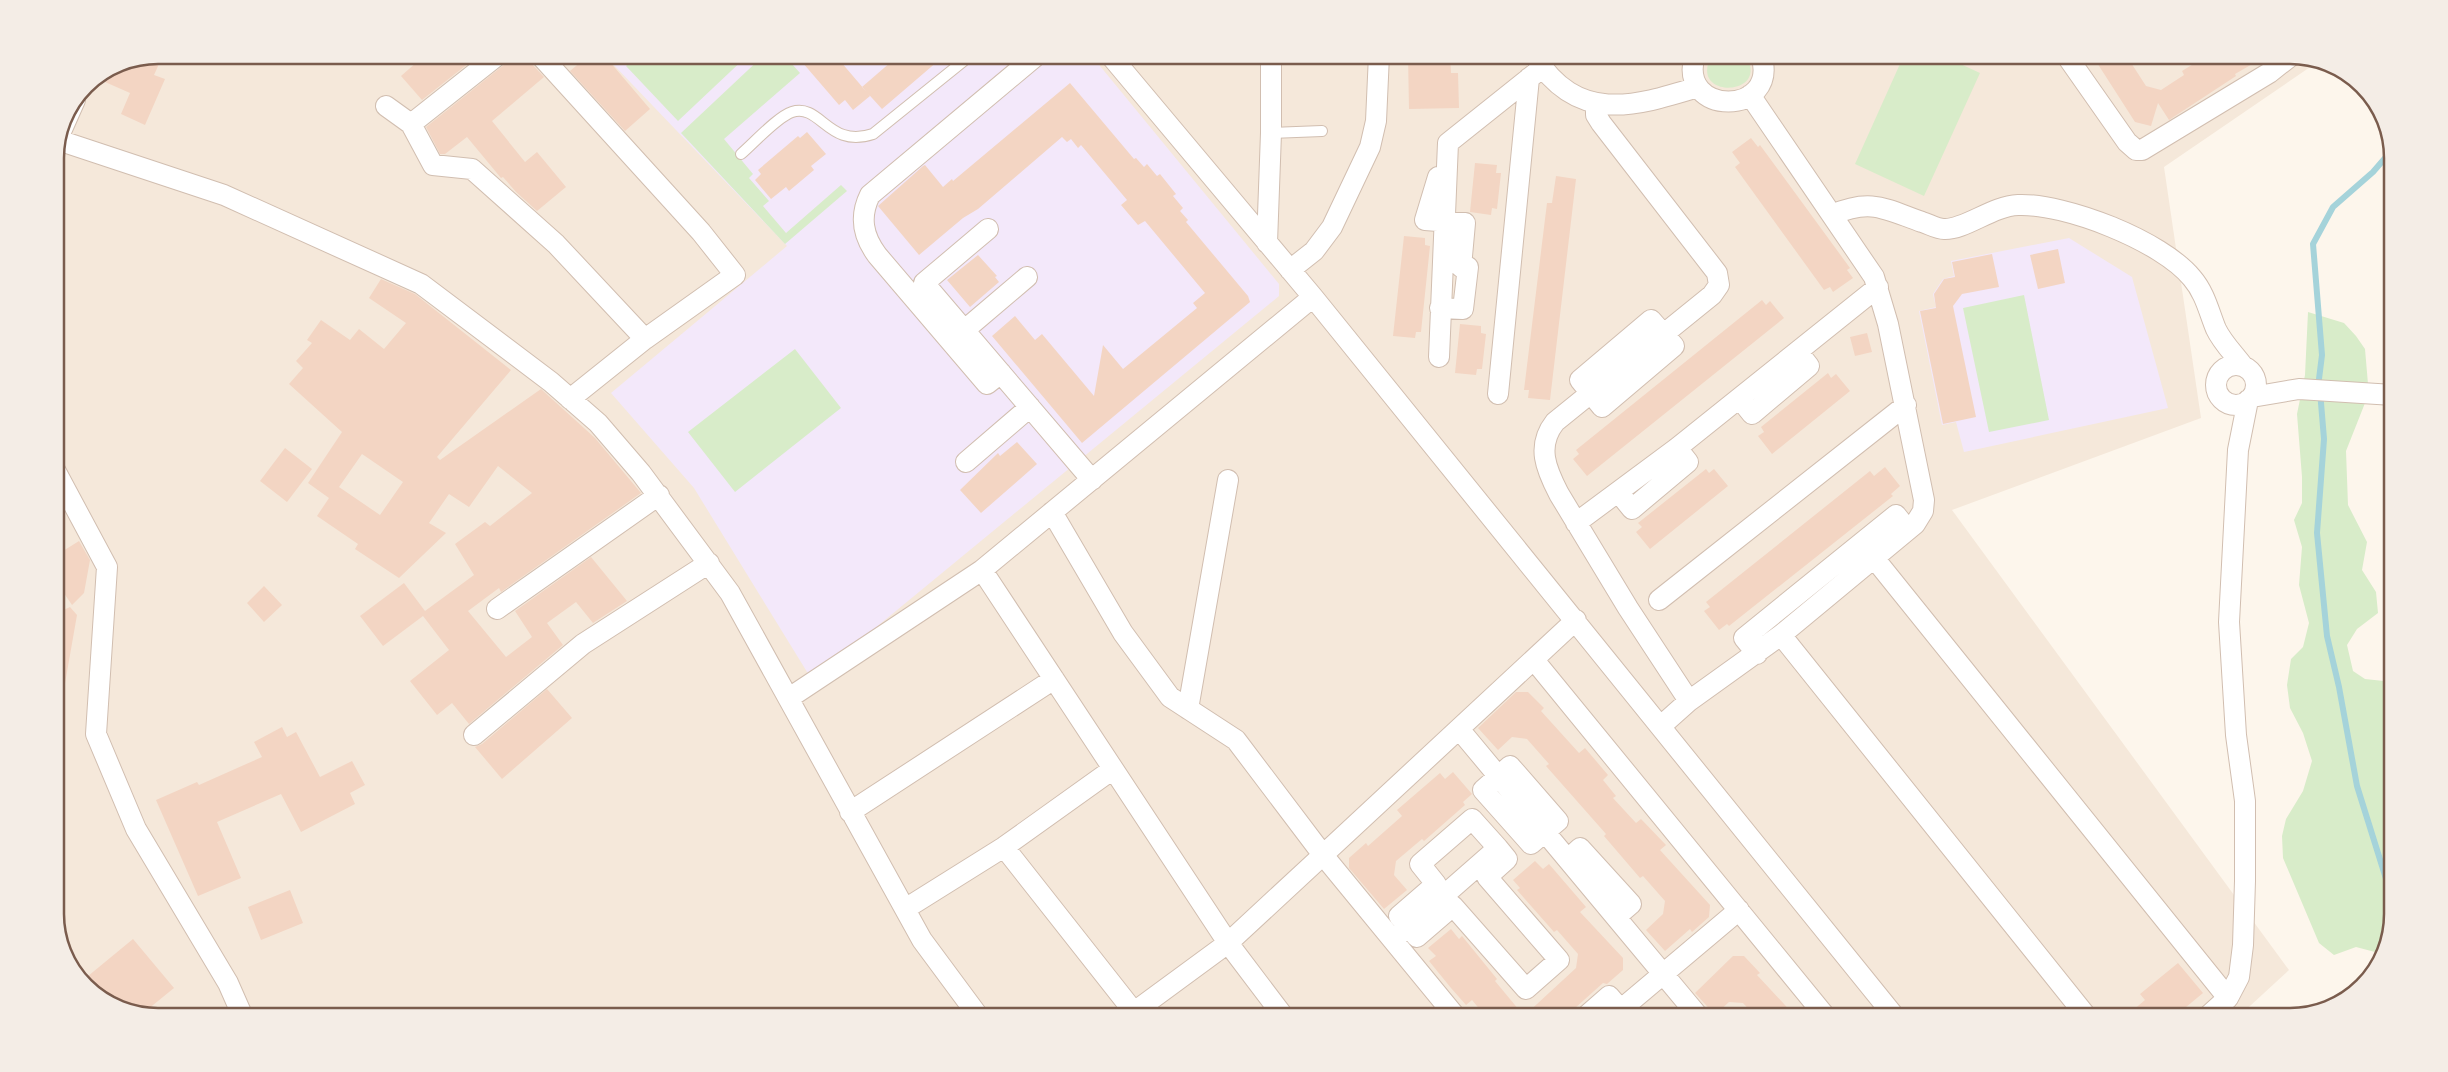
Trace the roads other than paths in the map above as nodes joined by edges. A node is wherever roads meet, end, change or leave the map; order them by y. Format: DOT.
graph roads {
  1 [pos="487,64"];
  2 [pos="548,64"];
  3 [pos="960,64"];
  4 [pos="1026,64"];
  5 [pos="1118,64"];
  6 [pos="1271,64"];
  7 [pos="1379,64"];
  8 [pos="1694,64"];
  9 [pos="1762,64"];
  10 [pos="2072,64"];
  11 [pos="2280,64"];
  12 [pos="1535,67"];
  13 [pos="1698,87"];
  14 [pos="1750,95"];
  15 [pos="1596,104"];
  16 [pos="386,106"];
  17 [pos="411,124"];
  18 [pos="1322,131"];
  19 [pos="1272,133"];
  20 [pos="66,143"];
  21 [pos="741,154"];
  22 [pos="1832,214"];
  23 [pos="988,229"];
  24 [pos="1267,242"];
  25 [pos="1290,270"];
  26 [pos="1027,277"];
  27 [pos="1878,286"];
  28 [pos="1314,297"];
  29 [pos="2217,330"];
  30 [pos="1663,334"];
  31 [pos="958,336"];
  32 [pos="645,339"];
  33 [pos="1438,357"];
  34 [pos="2247,369"];
  35 [pos="2219,373"];
  36 [pos="2315,390"];
  37 [pos="1498,394"];
  38 [pos="1590,394"];
  39 [pos="2384,394"];
  40 [pos="2250,398"];
  41 [pos="570,399"];
  42 [pos="2224,401"];
  43 [pos="1906,405"];
  44 [pos="1030,407"];
  45 [pos="2238,450"];
  46 [pos="966,462"];
  47 [pos="1092,480"];
  48 [pos="1228,480"];
  49 [pos="64,487"];
  50 [pos="659,495"];
  51 [pos="1052,512"];
  52 [pos="1576,523"];
  53 [pos="1908,530"];
  54 [pos="1874,558"];
  55 [pos="709,563"];
  56 [pos="982,570"];
  57 [pos="1659,600"];
  58 [pos="497,609"];
  59 [pos="1576,620"];
  60 [pos="1781,635"];
  61 [pos="1757,654"];
  62 [pos="1534,660"];
  63 [pos="1054,679"];
  64 [pos="790,698"];
  65 [pos="1689,701"];
  66 [pos="1188,709"];
  67 [pos="1661,726"];
  68 [pos="1459,729"];
  69 [pos="474,735"];
  70 [pos="1113,768"];
  71 [pos="1498,776"];
  72 [pos="850,812"];
  73 [pos="1545,832"];
  74 [pos="1004,847"];
  75 [pos="1498,848"];
  76 [pos="1323,855"];
  77 [pos="905,910"];
  78 [pos="1739,910"];
  79 [pos="1408,926"];
  80 [pos="1393,940"];
  81 [pos="1228,943"];
  82 [pos="1663,973"];
  83 [pos="2228,998"];
  84 [pos="239,1008"];
  85 [pos="972,1008"];
  86 [pos="1128,1008"];
  87 [pos="1142,1008"];
  88 [pos="1277,1008"];
  89 [pos="1449,1008"];
  90 [pos="1595,1008"];
  91 [pos="1616,1008"];
  92 [pos="1626,1008"];
  93 [pos="1692,1008"];
  94 [pos="1819,1008"];
  95 [pos="1887,1008"];
  96 [pos="2080,1008"];
  97 [pos="2217,1008"];
  1 -- 17 [label="street"];
  2 -- 32 [label="street"];
  3 -- 21 [label="lane"];
  4 -- 31 [label="street"];
  5 -- 24 [label="street"];
  6 -- 19 [label="street"];
  7 -- 25 [label="street"];
  8 -- 13 [label="street"];
  9 -- 14 [label="street"];
  10 -- 11 [label="street"];
  12 -- 15 [label="street"];
  12 -- 33 [label="street"];
  12 -- 37 [label="street"];
  13 -- 14 [label="street"];
  13 -- 15 [label="street"];
  14 -- 22 [label="street"];
  15 -- 30 [label="street"];
  16 -- 17 [label="street"];
  17 -- 32 [label="street"];
  18 -- 19 [label="lane"];
  19 -- 24 [label="street"];
  20 -- 41 [label="street"];
  22 -- 27 [label="street"];
  22 -- 29 [label="street"];
  23 -- 31 [label="street"];
  24 -- 25 [label="street"];
  25 -- 28 [label="street"];
  26 -- 31 [label="street"];
  27 -- 43 [label="street"];
  27 -- 52 [label="street"];
  28 -- 47 [label="street"];
  28 -- 59 [label="street"];
  29 -- 34 [label="street"];
  29 -- 35 [label="street"];
  30 -- 38 [label="street"];
  30 -- 38 [label="street"];
  31 -- 44 [label="street"];
  32 -- 41 [label="street"];
  34 -- 35 [label="street"];
  34 -- 36 [label="street"];
  34 -- 40 [label="street"];
  35 -- 42 [label="street"];
  36 -- 39 [label="street"];
  36 -- 40 [label="street"];
  38 -- 52 [label="street"];
  40 -- 42 [label="street"];
  40 -- 45 [label="street"];
  41 -- 50 [label="street"];
  42 -- 45 [label="street"];
  43 -- 53 [label="street"];
  43 -- 57 [label="street"];
  44 -- 46 [label="street"];
  44 -- 47 [label="street"];
  45 -- 83 [label="street"];
  47 -- 51 [label="street"];
  48 -- 66 [label="street"];
  49 -- 84 [label="street"];
  50 -- 55 [label="street"];
  50 -- 58 [label="street"];
  51 -- 56 [label="street"];
  51 -- 66 [label="street"];
  52 -- 65 [label="street"];
  53 -- 54 [label="street"];
  53 -- 61 [label="street"];
  54 -- 60 [label="street"];
  54 -- 83 [label="street"];
  55 -- 64 [label="street"];
  55 -- 69 [label="street"];
  56 -- 63 [label="street"];
  56 -- 64 [label="street"];
  59 -- 62 [label="street"];
  59 -- 67 [label="street"];
  60 -- 61 [label="street"];
  60 -- 96 [label="street"];
  61 -- 65 [label="street"];
  62 -- 68 [label="street"];
  62 -- 78 [label="street"];
  63 -- 70 [label="street"];
  63 -- 72 [label="street"];
  64 -- 72 [label="street"];
  65 -- 67 [label="street"];
  66 -- 76 [label="street"];
  67 -- 95 [label="street"];
  68 -- 71 [label="street"];
  68 -- 76 [label="street"];
  70 -- 74 [label="street"];
  70 -- 81 [label="street"];
  71 -- 73 [label="street"];
  71 -- 73 [label="street"];
  72 -- 77 [label="street"];
  73 -- 82 [label="street"];
  74 -- 77 [label="street"];
  74 -- 86 [label="street"];
  75 -- 79 [label="street"];
  75 -- 79 [label="street"];
  75 -- 79 [label="street"];
  76 -- 80 [label="street"];
  76 -- 81 [label="street"];
  77 -- 85 [label="street"];
  78 -- 82 [label="street"];
  78 -- 94 [label="street"];
  79 -- 80 [label="street"];
  80 -- 89 [label="street"];
  81 -- 87 [label="street"];
  81 -- 88 [label="street"];
  82 -- 92 [label="street"];
  82 -- 93 [label="street"];
  83 -- 97 [label="street"];
  90 -- 91 [label="street"];
}
